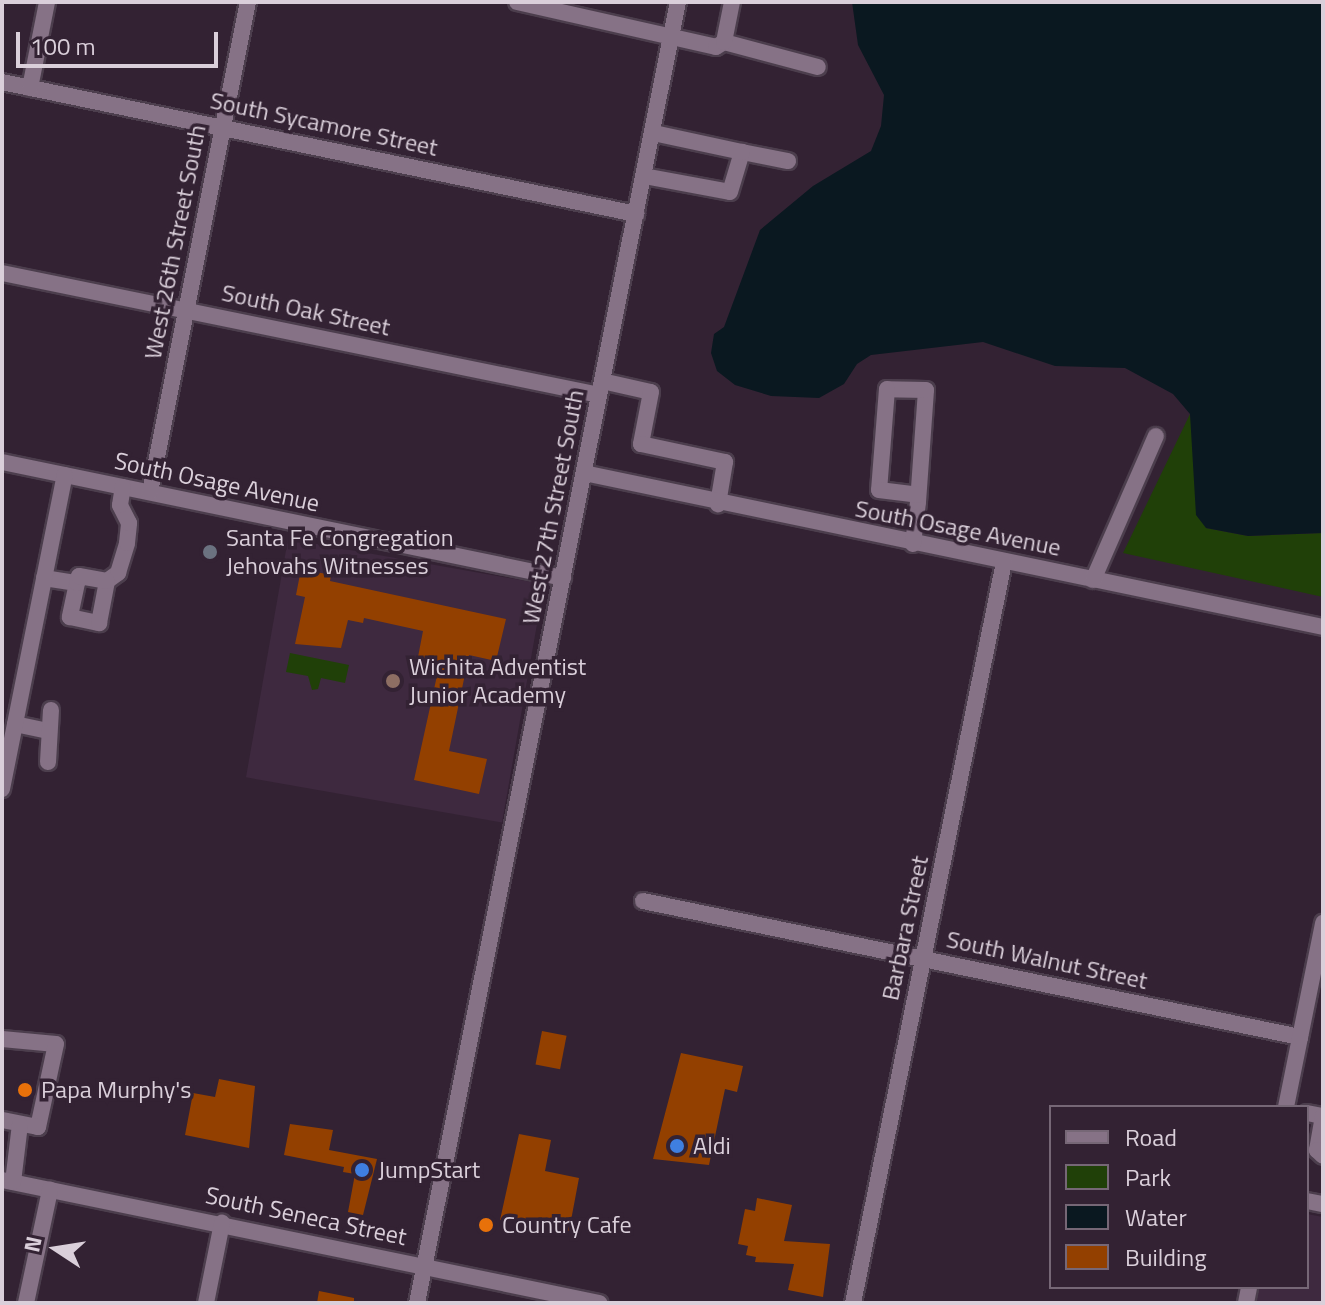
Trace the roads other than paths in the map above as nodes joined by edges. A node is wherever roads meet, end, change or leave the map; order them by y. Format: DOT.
graph roads {
  1 [pos="47,2"];
  2 [pos="248,2"];
  3 [pos="517,2"];
  4 [pos="678,2"];
  5 [pos="732,2"];
  6 [pos="672,38"];
  7 [pos="724,42"];
  8 [pos="818,67"];
  9 [pos="2,82"];
  10 [pos="30,88"];
  11 [pos="222,127"];
  12 [pos="653,133"];
  13 [pos="742,152"];
  14 [pos="788,161"];
  15 [pos="644,176"];
  16 [pos="636,214"];
  17 [pos="2,273"];
  18 [pos="186,310"];
  19 [pos="601,388"];
  20 [pos="1156,436"];
  21 [pos="2,462"];
  22 [pos="584,473"];
  23 [pos="65,475"];
  24 [pos="123,487"];
  25 [pos="150,492"];
  26 [pos="918,495"];
  27 [pos="718,504"];
  28 [pos="913,544"];
  29 [pos="1004,562"];
  30 [pos="44,578"];
  31 [pos="563,578"];
  32 [pos="1093,580"];
  33 [pos="107,581"];
  34 [pos="77,583"];
  35 [pos="1323,627"];
  36 [pos="51,710"];
  37 [pos="15,724"];
  38 [pos="49,731"];
  39 [pos="48,762"];
  40 [pos="2,789"];
  41 [pos="643,901"];
  42 [pos="1323,923"];
  43 [pos="923,959"];
  44 [pos="1300,1037"];
  45 [pos="2,1039"];
  46 [pos="1286,1105"];
  47 [pos="1309,1113"];
  48 [pos="2,1120"];
  49 [pos="20,1124"];
  50 [pos="1323,1156"];
  51 [pos="8,1181"];
  52 [pos="50,1190"];
  53 [pos="222,1223"];
  54 [pos="425,1265"];
  55 [pos="26,1303"];
  56 [pos="206,1303"];
  57 [pos="417,1303"];
  58 [pos="599,1303"];
  59 [pos="853,1303"];
  1 -- 10 [label="street"];
  2 -- 11 [label="street, West 26th Street South"];
  3 -- 6 [label="street"];
  4 -- 6 [label="street, West 27th Street South"];
  5 -- 7 [label="street"];
  6 -- 7 [label="street"];
  6 -- 12 [label="street, West 27th Street South"];
  7 -- 8 [label="street"];
  9 -- 10 [label="street, South Sycamore Street"];
  10 -- 11 [label="street, South Sycamore Street"];
  11 -- 16 [label="street, South Sycamore Street"];
  11 -- 18 [label="street, West 26th Street South"];
  12 -- 13 [label="street"];
  12 -- 15 [label="street, West 27th Street South"];
  13 -- 14 [label="street"];
  13 -- 15 [label="street"];
  15 -- 16 [label="street, West 27th Street South"];
  16 -- 19 [label="street, West 27th Street South"];
  17 -- 18 [label="street, South Oak Street"];
  18 -- 19 [label="street, South Oak Street"];
  18 -- 25 [label="street, West 26th Street South"];
  19 -- 22 [label="street, West 27th Street South"];
  19 -- 27 [label="street, South Oak Street"];
  20 -- 32 [label="street"];
  21 -- 23 [label="street, South Osage Avenue"];
  22 -- 27 [label="street, South Osage Avenue"];
  22 -- 31 [label="street, West 27th Street South"];
  23 -- 24 [label="street, South Osage Avenue"];
  23 -- 30 [label="street"];
  24 -- 25 [label="street, South Osage Avenue"];
  24 -- 33 [label="street"];
  25 -- 31 [label="street, South Osage Avenue"];
  26 -- 26 [label="street"];
  26 -- 28 [label="street"];
  27 -- 28 [label="street, South Osage Avenue"];
  28 -- 29 [label="street, South Osage Avenue"];
  29 -- 32 [label="street, South Osage Avenue"];
  29 -- 43 [label="street, Barbara Street"];
  30 -- 34 [label="street"];
  30 -- 37 [label="street"];
  31 -- 54 [label="street, West 27th Street South"];
  32 -- 35 [label="street, South Osage Avenue"];
  33 -- 34 [label="street"];
  33 -- 34 [label="street"];
  36 -- 38 [label="street"];
  37 -- 38 [label="street"];
  37 -- 40 [label="street"];
  38 -- 39 [label="street"];
  41 -- 43 [label="street, South Walnut Street"];
  42 -- 44 [label="street"];
  43 -- 44 [label="street, South Walnut Street"];
  43 -- 59 [label="street, Barbara Street"];
  44 -- 46 [label="street"];
  45 -- 49 [label="street"];
  47 -- 50 [label="street"];
  48 -- 49 [label="street"];
  49 -- 51 [label="street"];
  51 -- 52 [label="street, South Seneca Street"];
  52 -- 53 [label="street, South Seneca Street"];
  52 -- 55 [label="street"];
  53 -- 54 [label="street, South Seneca Street"];
  53 -- 56 [label="street"];
  54 -- 57 [label="street, West 27th Street South"];
  54 -- 58 [label="street, South Seneca Street"];
}
